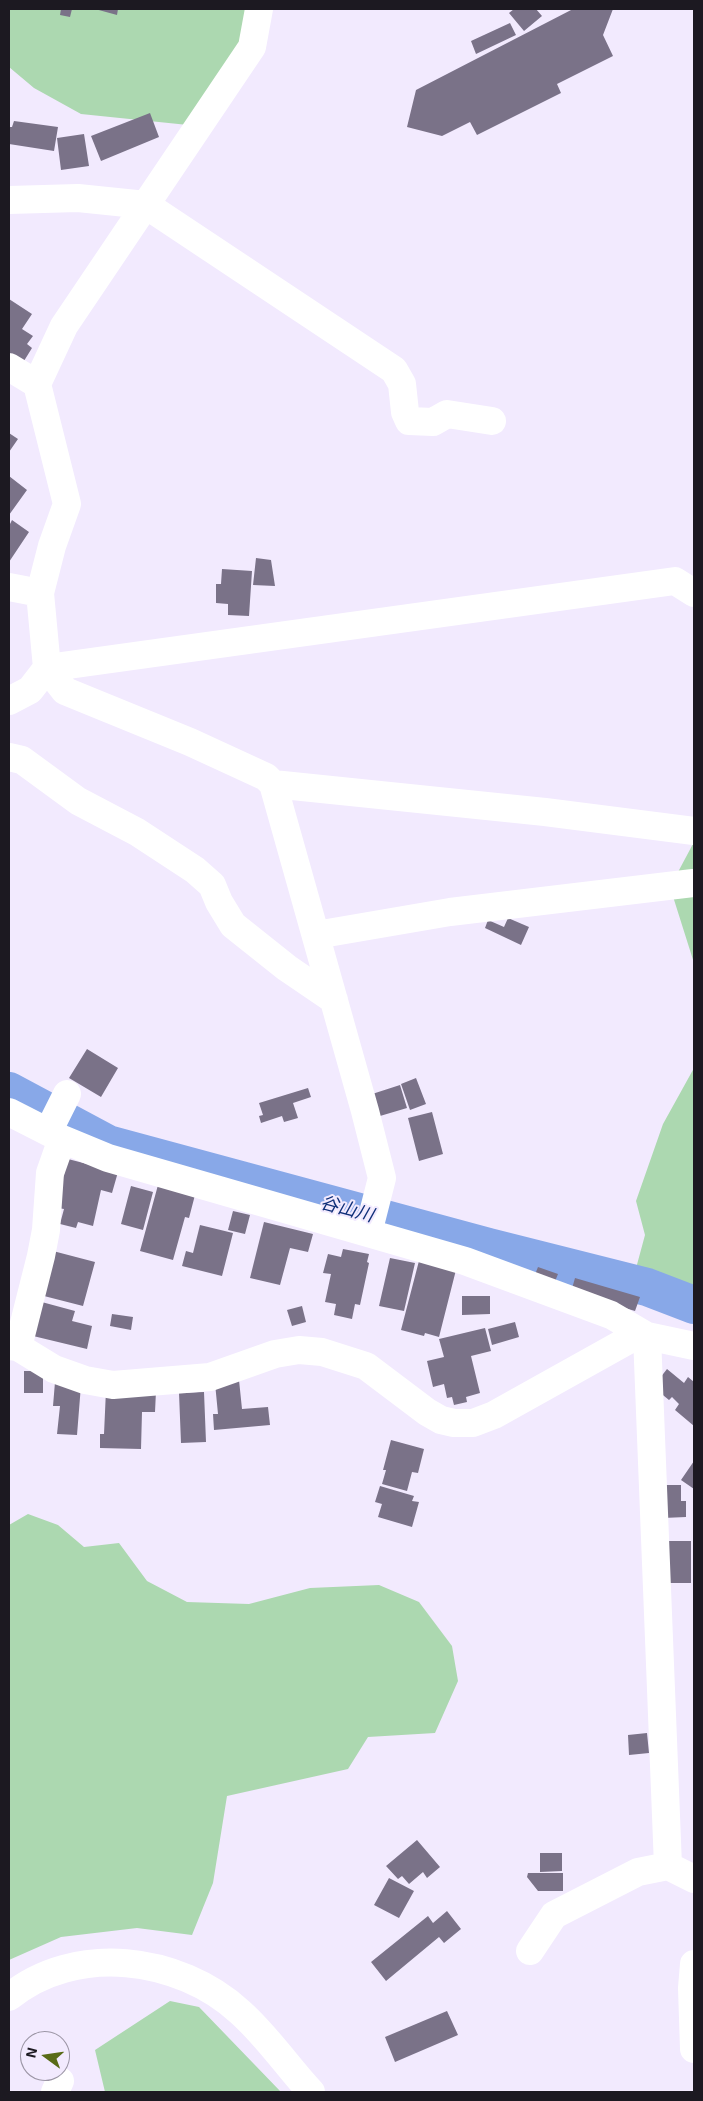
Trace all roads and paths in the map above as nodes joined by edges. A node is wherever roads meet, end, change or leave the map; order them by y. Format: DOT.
graph roads {
  1 [pos="259,9"];
  2 [pos="9,200"];
  3 [pos="146,205"];
  4 [pos="9,367"];
  5 [pos="37,384"];
  6 [pos="492,421"];
  7 [pos="9,587"];
  8 [pos="40,593"];
  9 [pos="694,593"];
  10 [pos="47,668"];
  11 [pos="9,701"];
  12 [pos="9,757"];
  13 [pos="273,784"];
  14 [pos="694,831"];
  15 [pos="692,883"];
  16 [pos="316,935"];
  17 [pos="334,1000"];
  18 [pos="67,1094"];
  19 [pos="9,1112"];
  20 [pos="55,1135"];
  21 [pos="368,1232"];
  22 [pos="644,1335"];
  23 [pos="694,1346"];
  24 [pos="13,1347"];
  25 [pos="668,1866"];
  26 [pos="694,1879"];
  27 [pos="530,1951"];
  28 [pos="694,1964"];
  29 [pos="9,1997"];
  30 [pos="694,2049"];
  31 [pos="311,2092"];
  1 -- 3 [label="street"];
  2 -- 3 [label="street"];
  3 -- 5 [label="street"];
  3 -- 6 [label="street"];
  4 -- 5 [label="street"];
  5 -- 8 [label="street"];
  7 -- 8 [label="street"];
  8 -- 10 [label="street"];
  9 -- 10 [label="street"];
  10 -- 11 [label="street"];
  10 -- 13 [label="street"];
  12 -- 17 [label="street"];
  13 -- 14 [label="street"];
  13 -- 16 [label="street"];
  15 -- 16 [label="street"];
  16 -- 17 [label="street"];
  17 -- 21 [label="street"];
  18 -- 20 [label="street"];
  19 -- 20 [label="street"];
  20 -- 21 [label="street"];
  20 -- 24 [label="street"];
  21 -- 22 [label="street"];
  22 -- 23 [label="street"];
  22 -- 24 [label="street"];
  22 -- 25 [label="street"];
  25 -- 26 [label="street"];
  25 -- 27 [label="street"];
  28 -- 30 [label="street"];
  29 -- 31 [label="street"];
}
